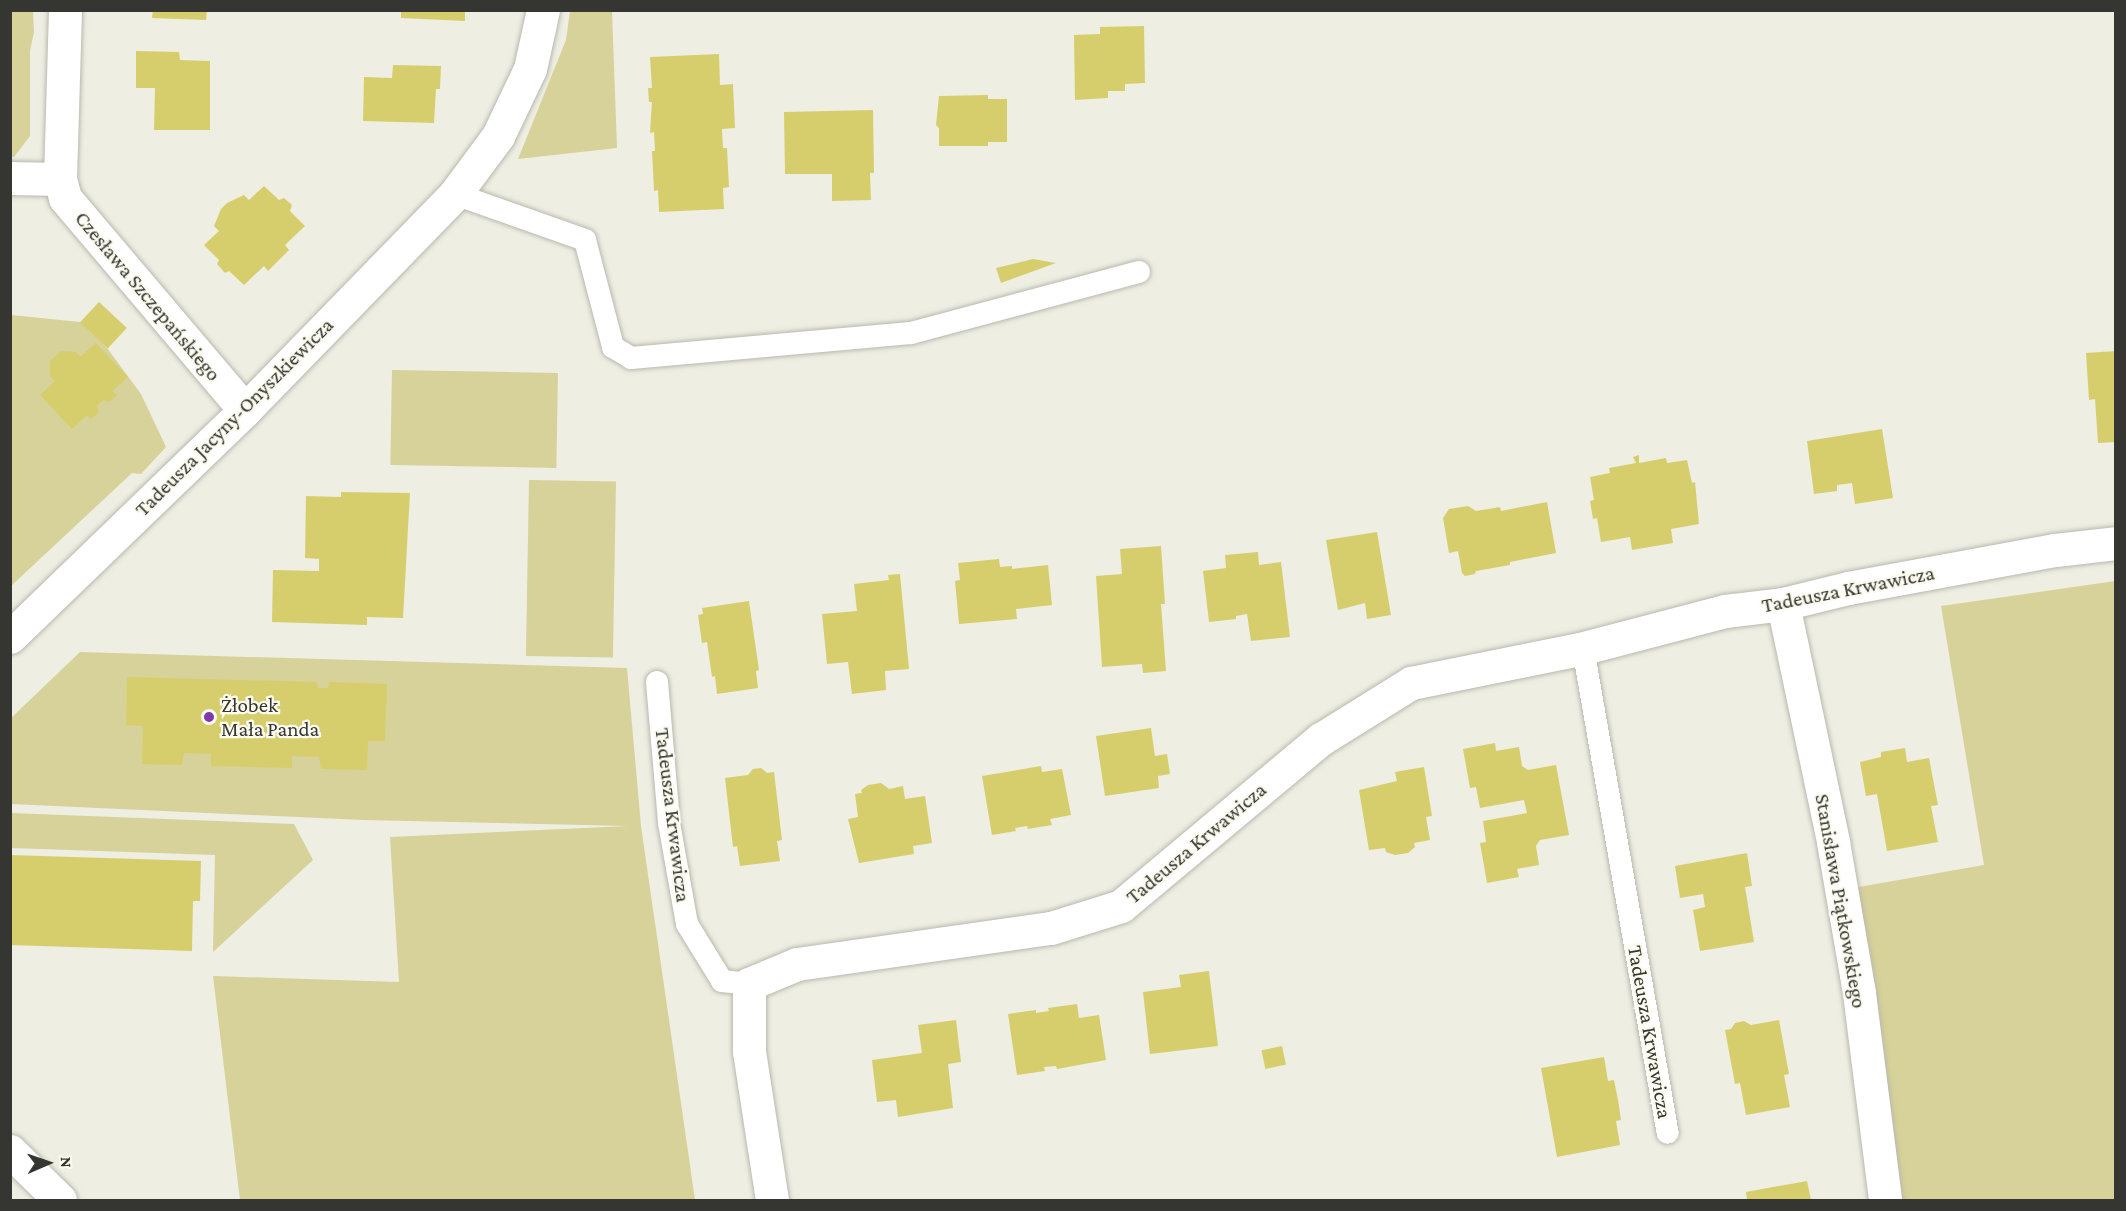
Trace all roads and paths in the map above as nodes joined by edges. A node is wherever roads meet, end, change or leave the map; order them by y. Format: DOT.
graph roads {
  1 [pos="65,10"];
  2 [pos="543,10"];
  3 [pos="10,178"];
  4 [pos="60,178"];
  5 [pos="455,194"];
  6 [pos="1139,272"];
  7 [pos="245,410"];
  8 [pos="2115,543"];
  9 [pos="1783,604"];
  10 [pos="10,637"];
  11 [pos="1583,648"];
  12 [pos="657,682"];
  13 [pos="749,984"];
  14 [pos="1668,1133"];
  15 [pos="10,1151"];
  16 [pos="60,1200"];
  17 [pos="772,1200"];
  18 [pos="1885,1200"];
  1 -- 4 [label="street, Czesława Szczepańskiego"];
  2 -- 5 [label="street, Tadeusza Jacyny-Onyszkiewicza"];
  3 -- 4 [label="street"];
  4 -- 7 [label="street, Czesława Szczepańskiego"];
  5 -- 6 [label="lane"];
  5 -- 7 [label="street, Tadeusza Jacyny-Onyszkiewicza"];
  7 -- 10 [label="street, Tadeusza Jacyny-Onyszkiewicza"];
  8 -- 9 [label="street, Tadeusza Krwawicza"];
  9 -- 11 [label="street, Tadeusza Krwawicza"];
  9 -- 18 [label="street, Stanisława Piątkowskiego"];
  11 -- 13 [label="street, Tadeusza Krwawicza"];
  11 -- 14 [label="lane, Tadeusza Krwawicza"];
  12 -- 13 [label="lane, Tadeusza Krwawicza"];
  13 -- 17 [label="street"];
  15 -- 16 [label="street"];
}
